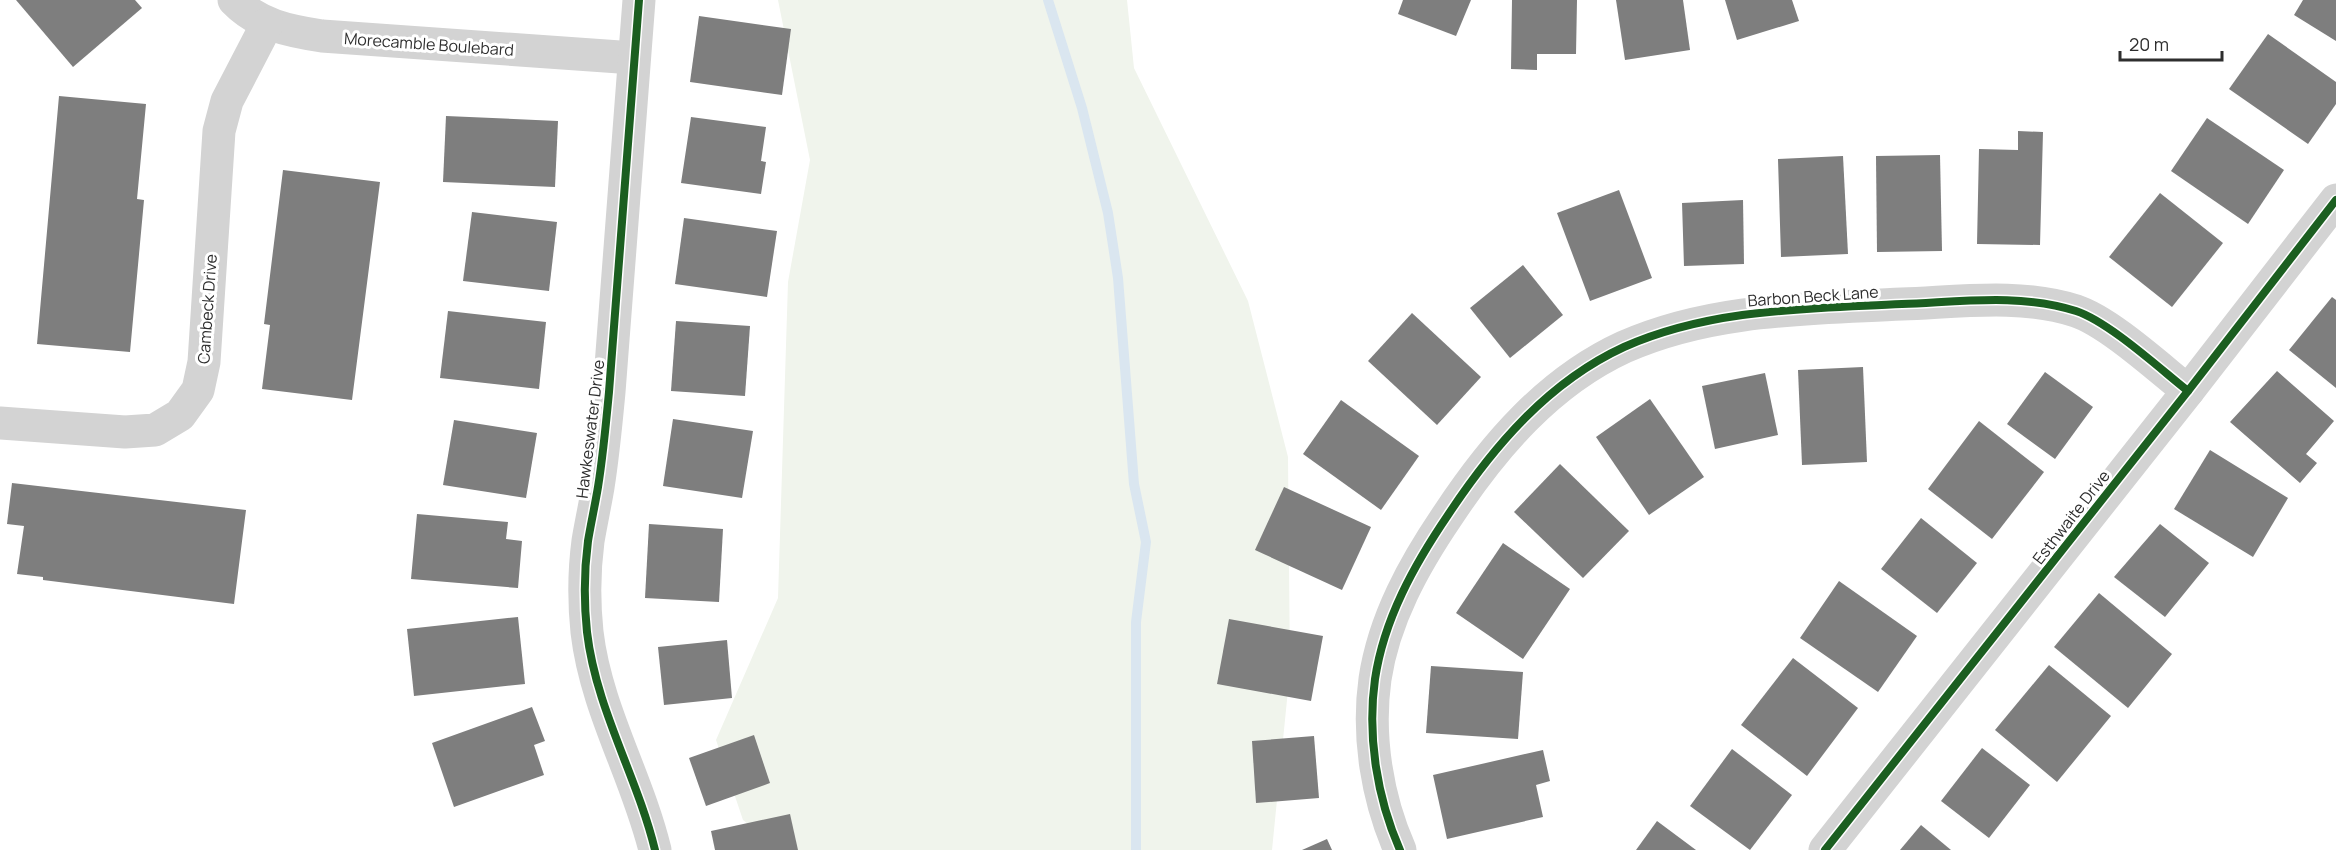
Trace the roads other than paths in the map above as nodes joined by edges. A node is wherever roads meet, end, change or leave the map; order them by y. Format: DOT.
graph roads {
  1 [pos="234,0"];
  2 [pos="639,0"];
  3 [pos="267,24"];
  4 [pos="634,58"];
  5 [pos="2336,200"];
  6 [pos="2188,391"];
  7 [pos="0,423"];
  8 [pos="655,850"];
  9 [pos="1400,850"];
  10 [pos="1824,850"];
  1 -- 3 [label="street, Morecamble Boulebard"];
  2 -- 4 [label="street, Hawkeswater Drive"];
  3 -- 4 [label="street, Morecamble Boulebard"];
  3 -- 7 [label="street, Cambeck Drive"];
  4 -- 8 [label="street, Hawkeswater Drive"];
  5 -- 6 [label="street, Esthwaite Drive"];
  6 -- 9 [label="street, Barbon Beck Lane"];
  6 -- 10 [label="street, Esthwaite Drive"];
}
